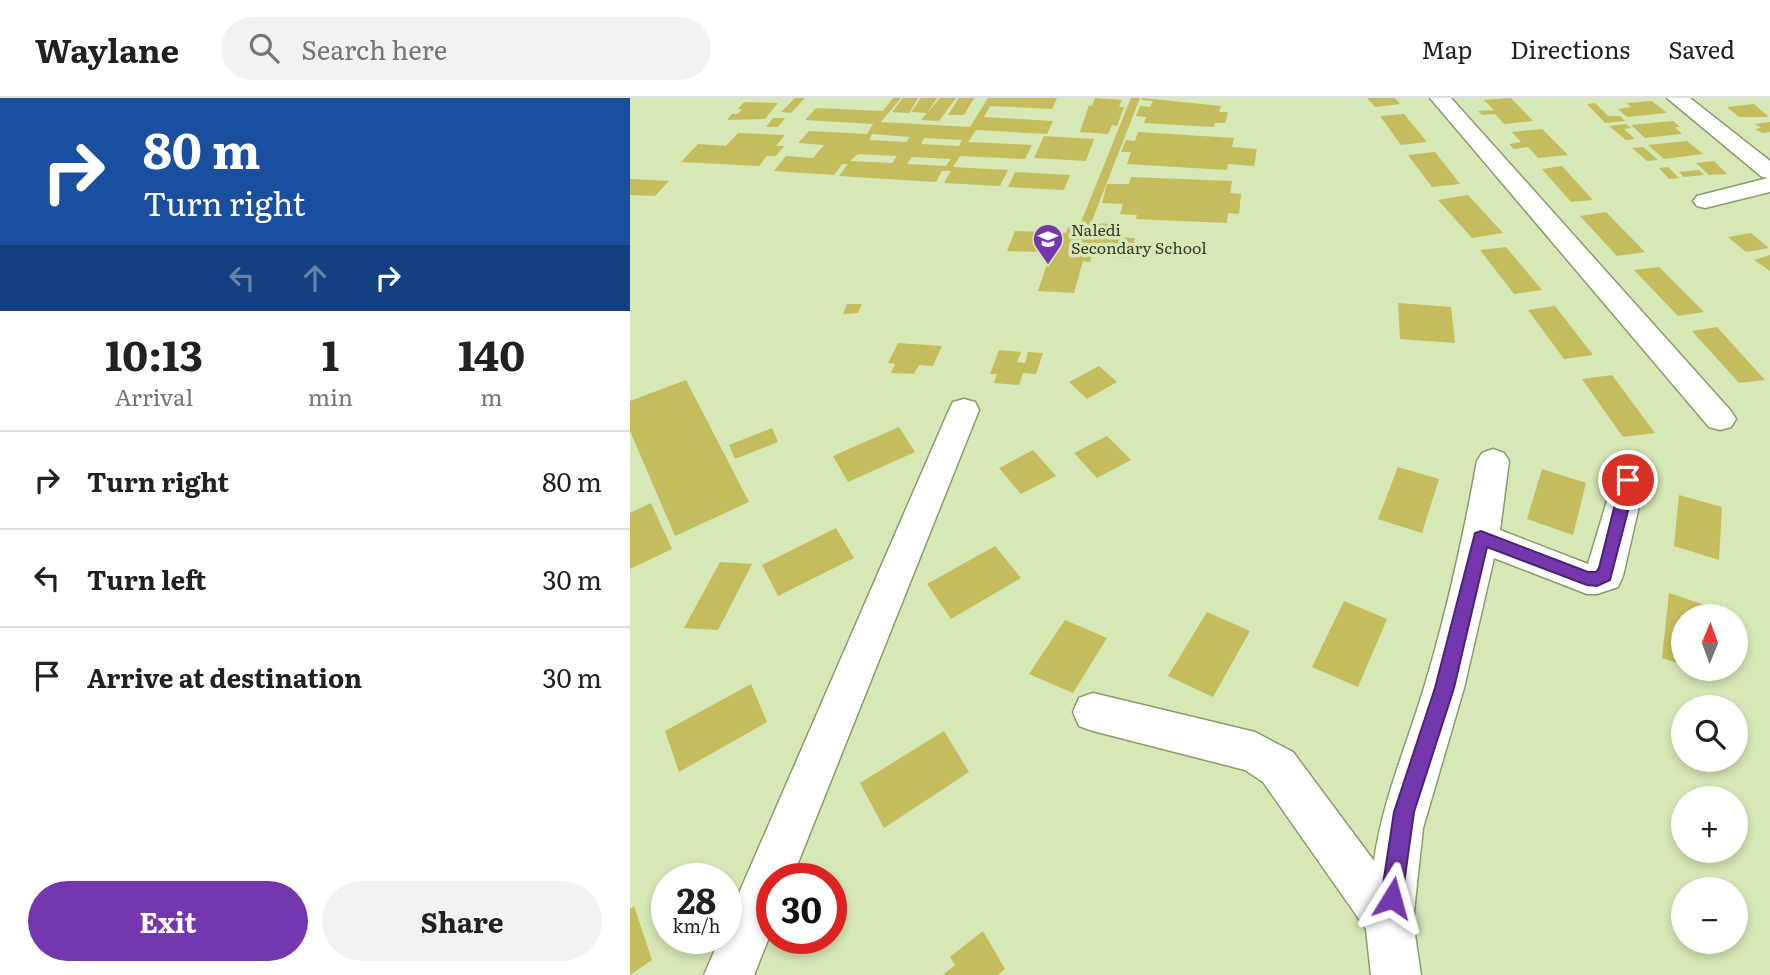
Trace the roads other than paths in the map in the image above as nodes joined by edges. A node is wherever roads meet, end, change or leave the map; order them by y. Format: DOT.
graph roads {
  1 [pos="1440,98"];
  2 [pos="1677,98"];
  3 [pos="1770,172"];
  4 [pos="1770,185"];
  5 [pos="1705,201"];
  6 [pos="964,410"];
  7 [pos="1720,419"];
  8 [pos="1493,461"];
  9 [pos="1628,480"];
  10 [pos="1481,538"];
  11 [pos="1093,712"];
  12 [pos="1388,921"];
  13 [pos="729,975"];
  14 [pos="1396,975"];
  1 -- 7 [label="street"];
  2 -- 3 [label="street"];
  4 -- 5 [label="street"];
  6 -- 13 [label="street"];
  8 -- 10 [label="street"];
  9 -- 10 [label="street"];
  10 -- 12 [label="street"];
  11 -- 12 [label="street"];
  12 -- 14 [label="street"];
}
